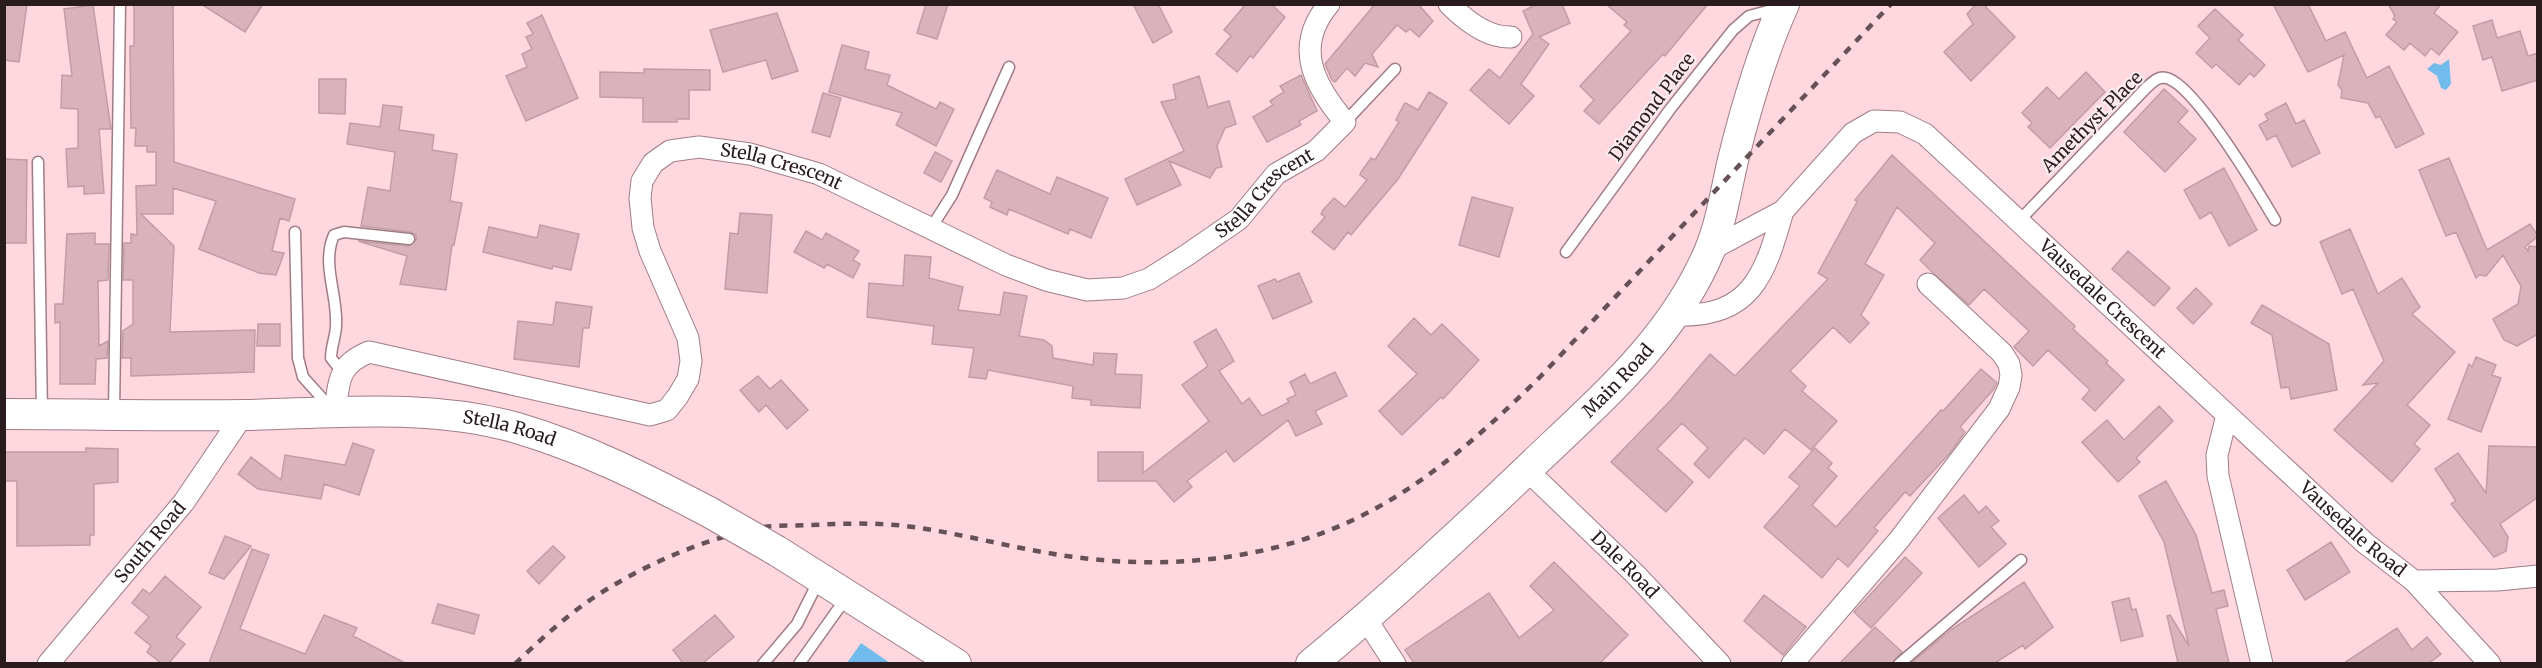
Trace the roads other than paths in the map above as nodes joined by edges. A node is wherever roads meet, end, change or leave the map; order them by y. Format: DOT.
graph roads {
  1 [pos="120,4"];
  2 [pos="1329,4"];
  3 [pos="1449,4"];
  4 [pos="1783,6"];
  5 [pos="1511,37"];
  6 [pos="1010,67"];
  7 [pos="1395,69"];
  8 [pos="1345,122"];
  9 [pos="39,162"];
  10 [pos="1783,211"];
  11 [pos="2275,220"];
  12 [pos="2019,221"];
  13 [pos="931,228"];
  14 [pos="295,232"];
  15 [pos="409,239"];
  16 [pos="1710,250"];
  17 [pos="1566,252"];
  18 [pos="1928,284"];
  19 [pos="1676,315"];
  20 [pos="342,372"];
  21 [pos="115,401"];
  22 [pos="335,412"];
  23 [pos="4,414"];
  24 [pos="42,414"];
  25 [pos="243,415"];
  26 [pos="2227,415"];
  27 [pos="1527,470"];
  28 [pos="2021,560"];
  29 [pos="2538,576"];
  30 [pos="820,578"];
  31 [pos="2415,581"];
  32 [pos="848,596"];
  33 [pos="1366,619"];
  34 [pos="48,663"];
  35 [pos="763,663"];
  36 [pos="799,663"];
  37 [pos="956,663"];
  38 [pos="1311,663"];
  39 [pos="1395,663"];
  40 [pos="1720,663"];
  41 [pos="1792,663"];
  42 [pos="1899,663"];
  43 [pos="2262,663"];
  44 [pos="2490,663"];
  1 -- 21 [label="lane"];
  2 -- 8 [label="street"];
  3 -- 5 [label="street"];
  4 -- 16 [label="main road, Main Road"];
  4 -- 17 [label="lane, Diamond Place"];
  6 -- 13 [label="lane"];
  7 -- 8 [label="lane"];
  8 -- 13 [label="street, Stella Crescent"];
  9 -- 24 [label="lane"];
  10 -- 12 [label="street, Vausedale Crescent"];
  10 -- 16 [label="street, Vausedale Crescent"];
  10 -- 19 [label="street, Vausedale Crescent"];
  11 -- 12 [label="lane, Amethyst Place"];
  12 -- 26 [label="street, Vausedale Crescent"];
  13 -- 20 [label="street, Stella Crescent"];
  14 -- 22 [label="lane"];
  15 -- 20 [label="lane"];
  16 -- 19 [label="main road, Main Road"];
  18 -- 41 [label="street"];
  19 -- 27 [label="main road, Main Road"];
  20 -- 22 [label="street"];
  21 -- 24 [label="main road, Stella Road"];
  21 -- 25 [label="main road, Stella Road"];
  22 -- 25 [label="main road, Stella Road"];
  22 -- 30 [label="main road, Stella Road, bridge"];
  23 -- 24 [label="main road, Stella Road"];
  25 -- 34 [label="street, South Road"];
  26 -- 31 [label="street, Vausedale Road"];
  26 -- 43 [label="street"];
  27 -- 33 [label="main road, Main Road"];
  27 -- 40 [label="street, Dale Road"];
  28 -- 42 [label="lane"];
  29 -- 31 [label="street, Vausedale Road"];
  30 -- 32 [label="main road, Stella Road"];
  30 -- 35 [label="lane"];
  31 -- 44 [label="street"];
  32 -- 36 [label="lane"];
  32 -- 37 [label="main road, Stella Road"];
  33 -- 38 [label="main road, Main Road"];
  33 -- 39 [label="street"];
}
